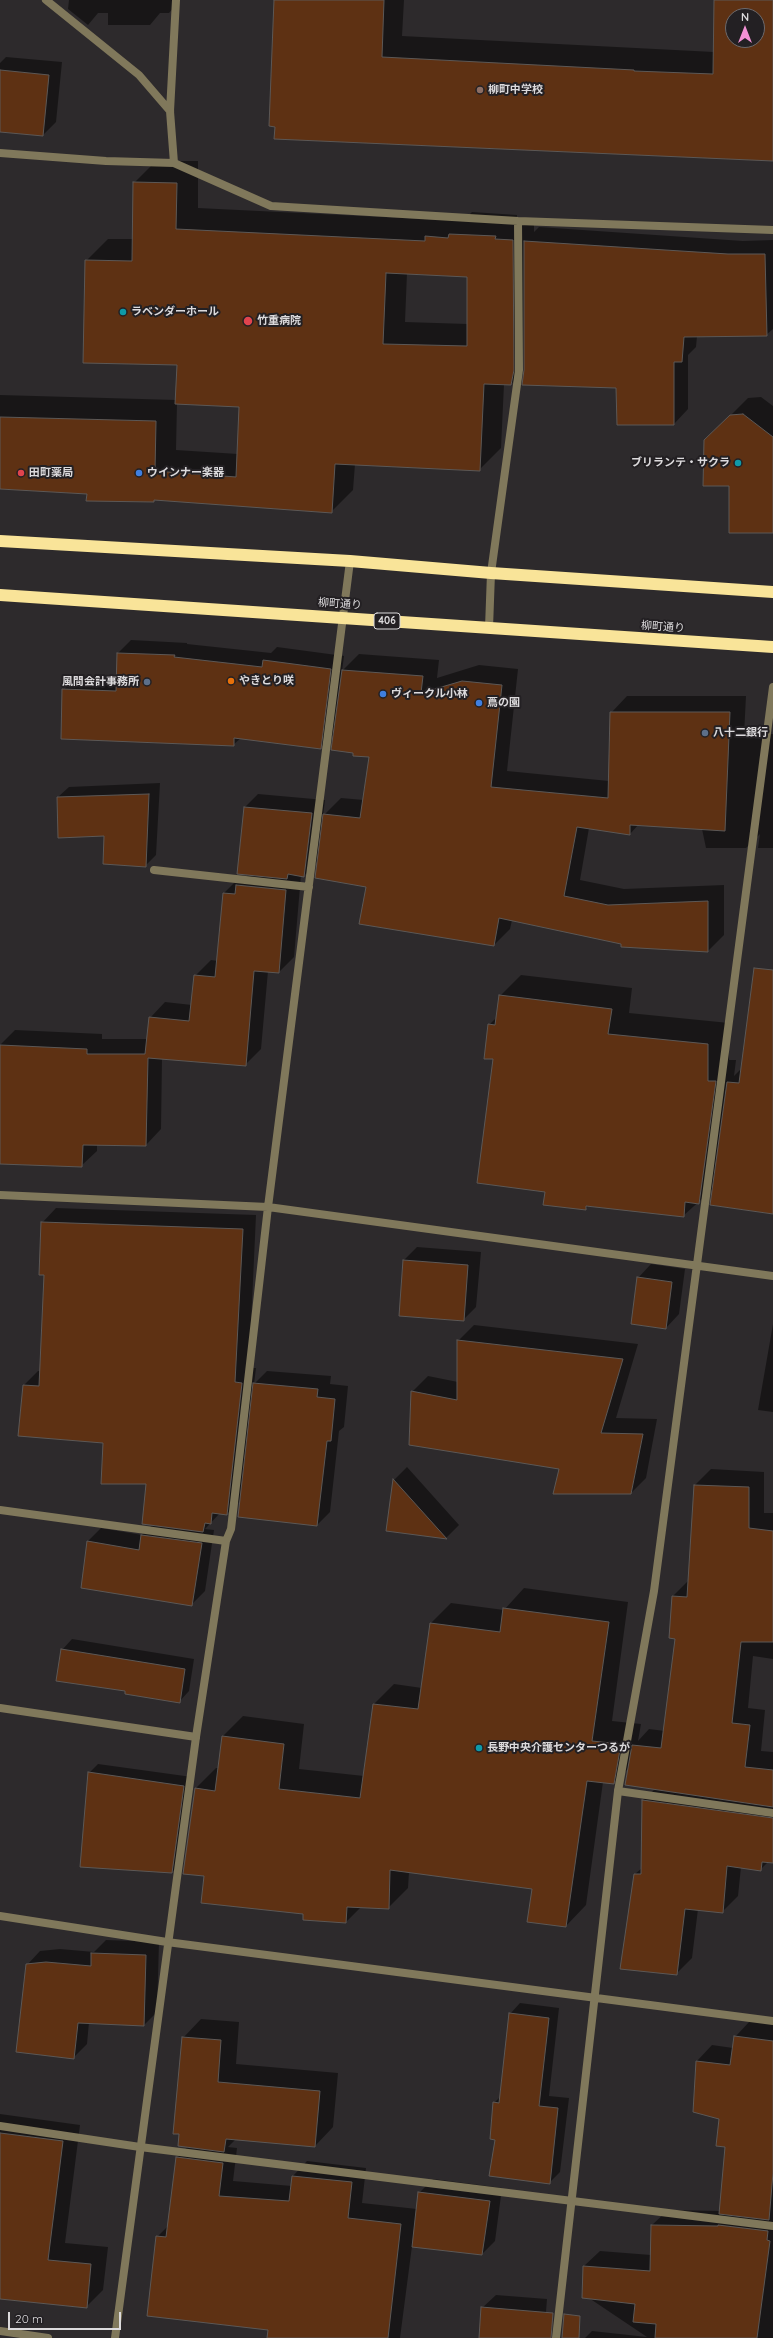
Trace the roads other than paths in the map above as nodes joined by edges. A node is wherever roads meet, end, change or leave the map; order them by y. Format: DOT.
graph roads {
  1 [pos="46,0"];
  2 [pos="176,0"];
  3 [pos="170,110"];
  4 [pos="0,153"];
  5 [pos="174,163"];
  6 [pos="518,221"];
  7 [pos="773,230"];
  8 [pos="0,541"];
  9 [pos="350,561"];
  10 [pos="491,573"];
  11 [pos="773,592"];
  12 [pos="0,595"];
  13 [pos="344,618"];
  14 [pos="489,628"];
  15 [pos="773,647"];
  16 [pos="773,687"];
  17 [pos="154,870"];
  18 [pos="309,887"];
  19 [pos="0,1195"];
  20 [pos="268,1207"];
  21 [pos="697,1266"];
  22 [pos="773,1276"];
  23 [pos="0,1510"];
  24 [pos="226,1542"];
  25 [pos="0,1708"];
  26 [pos="196,1737"];
  27 [pos="618,1791"];
  28 [pos="773,1813"];
  29 [pos="0,1916"];
  30 [pos="167,1942"];
  31 [pos="594,1997"];
  32 [pos="773,2021"];
  33 [pos="0,2126"];
  34 [pos="140,2148"];
  35 [pos="572,2200"];
  36 [pos="773,2226"];
  37 [pos="0,2331"];
  38 [pos="48,2338"];
  39 [pos="114,2338"];
  40 [pos="556,2338"];
  1 -- 3 [label="street"];
  2 -- 3 [label="street"];
  3 -- 5 [label="street"];
  4 -- 5 [label="street"];
  5 -- 6 [label="street"];
  6 -- 7 [label="street"];
  6 -- 10 [label="street"];
  8 -- 9 [label="highway"];
  9 -- 10 [label="highway"];
  9 -- 13 [label="street"];
  10 -- 11 [label="highway"];
  10 -- 14 [label="street"];
  12 -- 13 [label="highway, 柳町通り / 406"];
  13 -- 14 [label="highway, 柳町通り / 406"];
  13 -- 18 [label="street"];
  14 -- 15 [label="highway, 柳町通り / 406"];
  16 -- 21 [label="street"];
  17 -- 18 [label="street"];
  18 -- 20 [label="street"];
  19 -- 20 [label="street"];
  20 -- 21 [label="street"];
  20 -- 24 [label="street"];
  21 -- 22 [label="street"];
  21 -- 27 [label="street"];
  23 -- 24 [label="street"];
  24 -- 26 [label="street"];
  25 -- 26 [label="street"];
  26 -- 30 [label="street"];
  27 -- 28 [label="street"];
  27 -- 31 [label="street"];
  29 -- 30 [label="street"];
  30 -- 31 [label="street"];
  30 -- 34 [label="street"];
  31 -- 32 [label="street"];
  31 -- 35 [label="street"];
  33 -- 34 [label="street"];
  34 -- 35 [label="street"];
  34 -- 39 [label="street"];
  35 -- 36 [label="street"];
  35 -- 40 [label="street"];
  37 -- 38 [label="street"];
}
